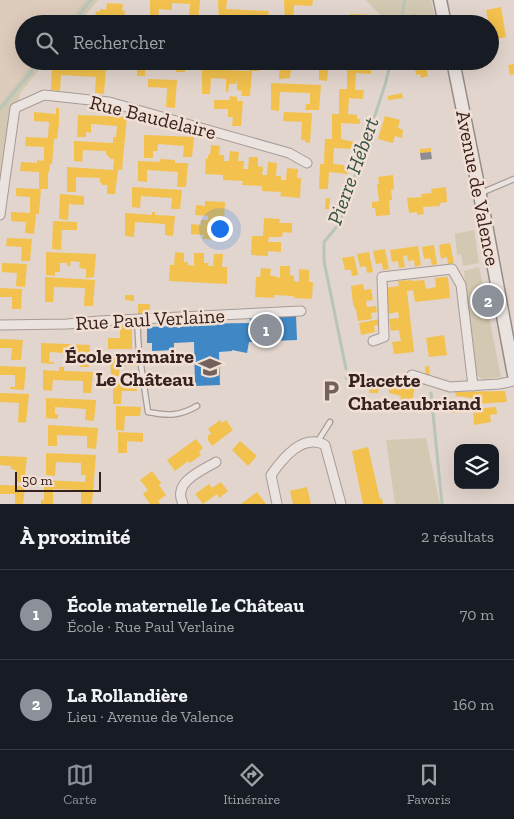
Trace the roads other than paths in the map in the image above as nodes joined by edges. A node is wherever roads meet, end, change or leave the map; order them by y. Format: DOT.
graph roads {
  1 [pos="440,0"];
  2 [pos="443,15"];
  3 [pos="455,70"];
  4 [pos="307,163"];
  5 [pos="514,179"];
  6 [pos="480,194"];
  7 [pos="0,215"];
  8 [pos="301,310"];
  9 [pos="137,319"];
  10 [pos="0,325"];
  11 [pos="373,341"];
  12 [pos="412,374"];
  13 [pos="514,375"];
  14 [pos="514,381"];
  15 [pos="473,386"];
  16 [pos="197,406"];
  17 [pos="330,422"];
  18 [pos="318,441"];
  19 [pos="216,462"];
  20 [pos="183,504"];
  21 [pos="277,504"];
  22 [pos="341,504"];
  1 -- 2 [label="main road"];
  3 -- 6 [label="main road, Avenue de Valence"];
  4 -- 7 [label="street, Rue Baudelaire"];
  5 -- 6 [label="lane"];
  6 -- 13 [label="main road, Avenue de Valence"];
  8 -- 9 [label="street, Rue Paul Verlaine"];
  9 -- 10 [label="street, Rue Paul Verlaine"];
  9 -- 16 [label="lane"];
  11 -- 15 [label="street"];
  12 -- 15 [label="street"];
  14 -- 15 [label="street"];
  17 -- 18 [label="lane"];
  18 -- 21 [label="street"];
  18 -- 22 [label="street"];
  19 -- 20 [label="street"];
}
